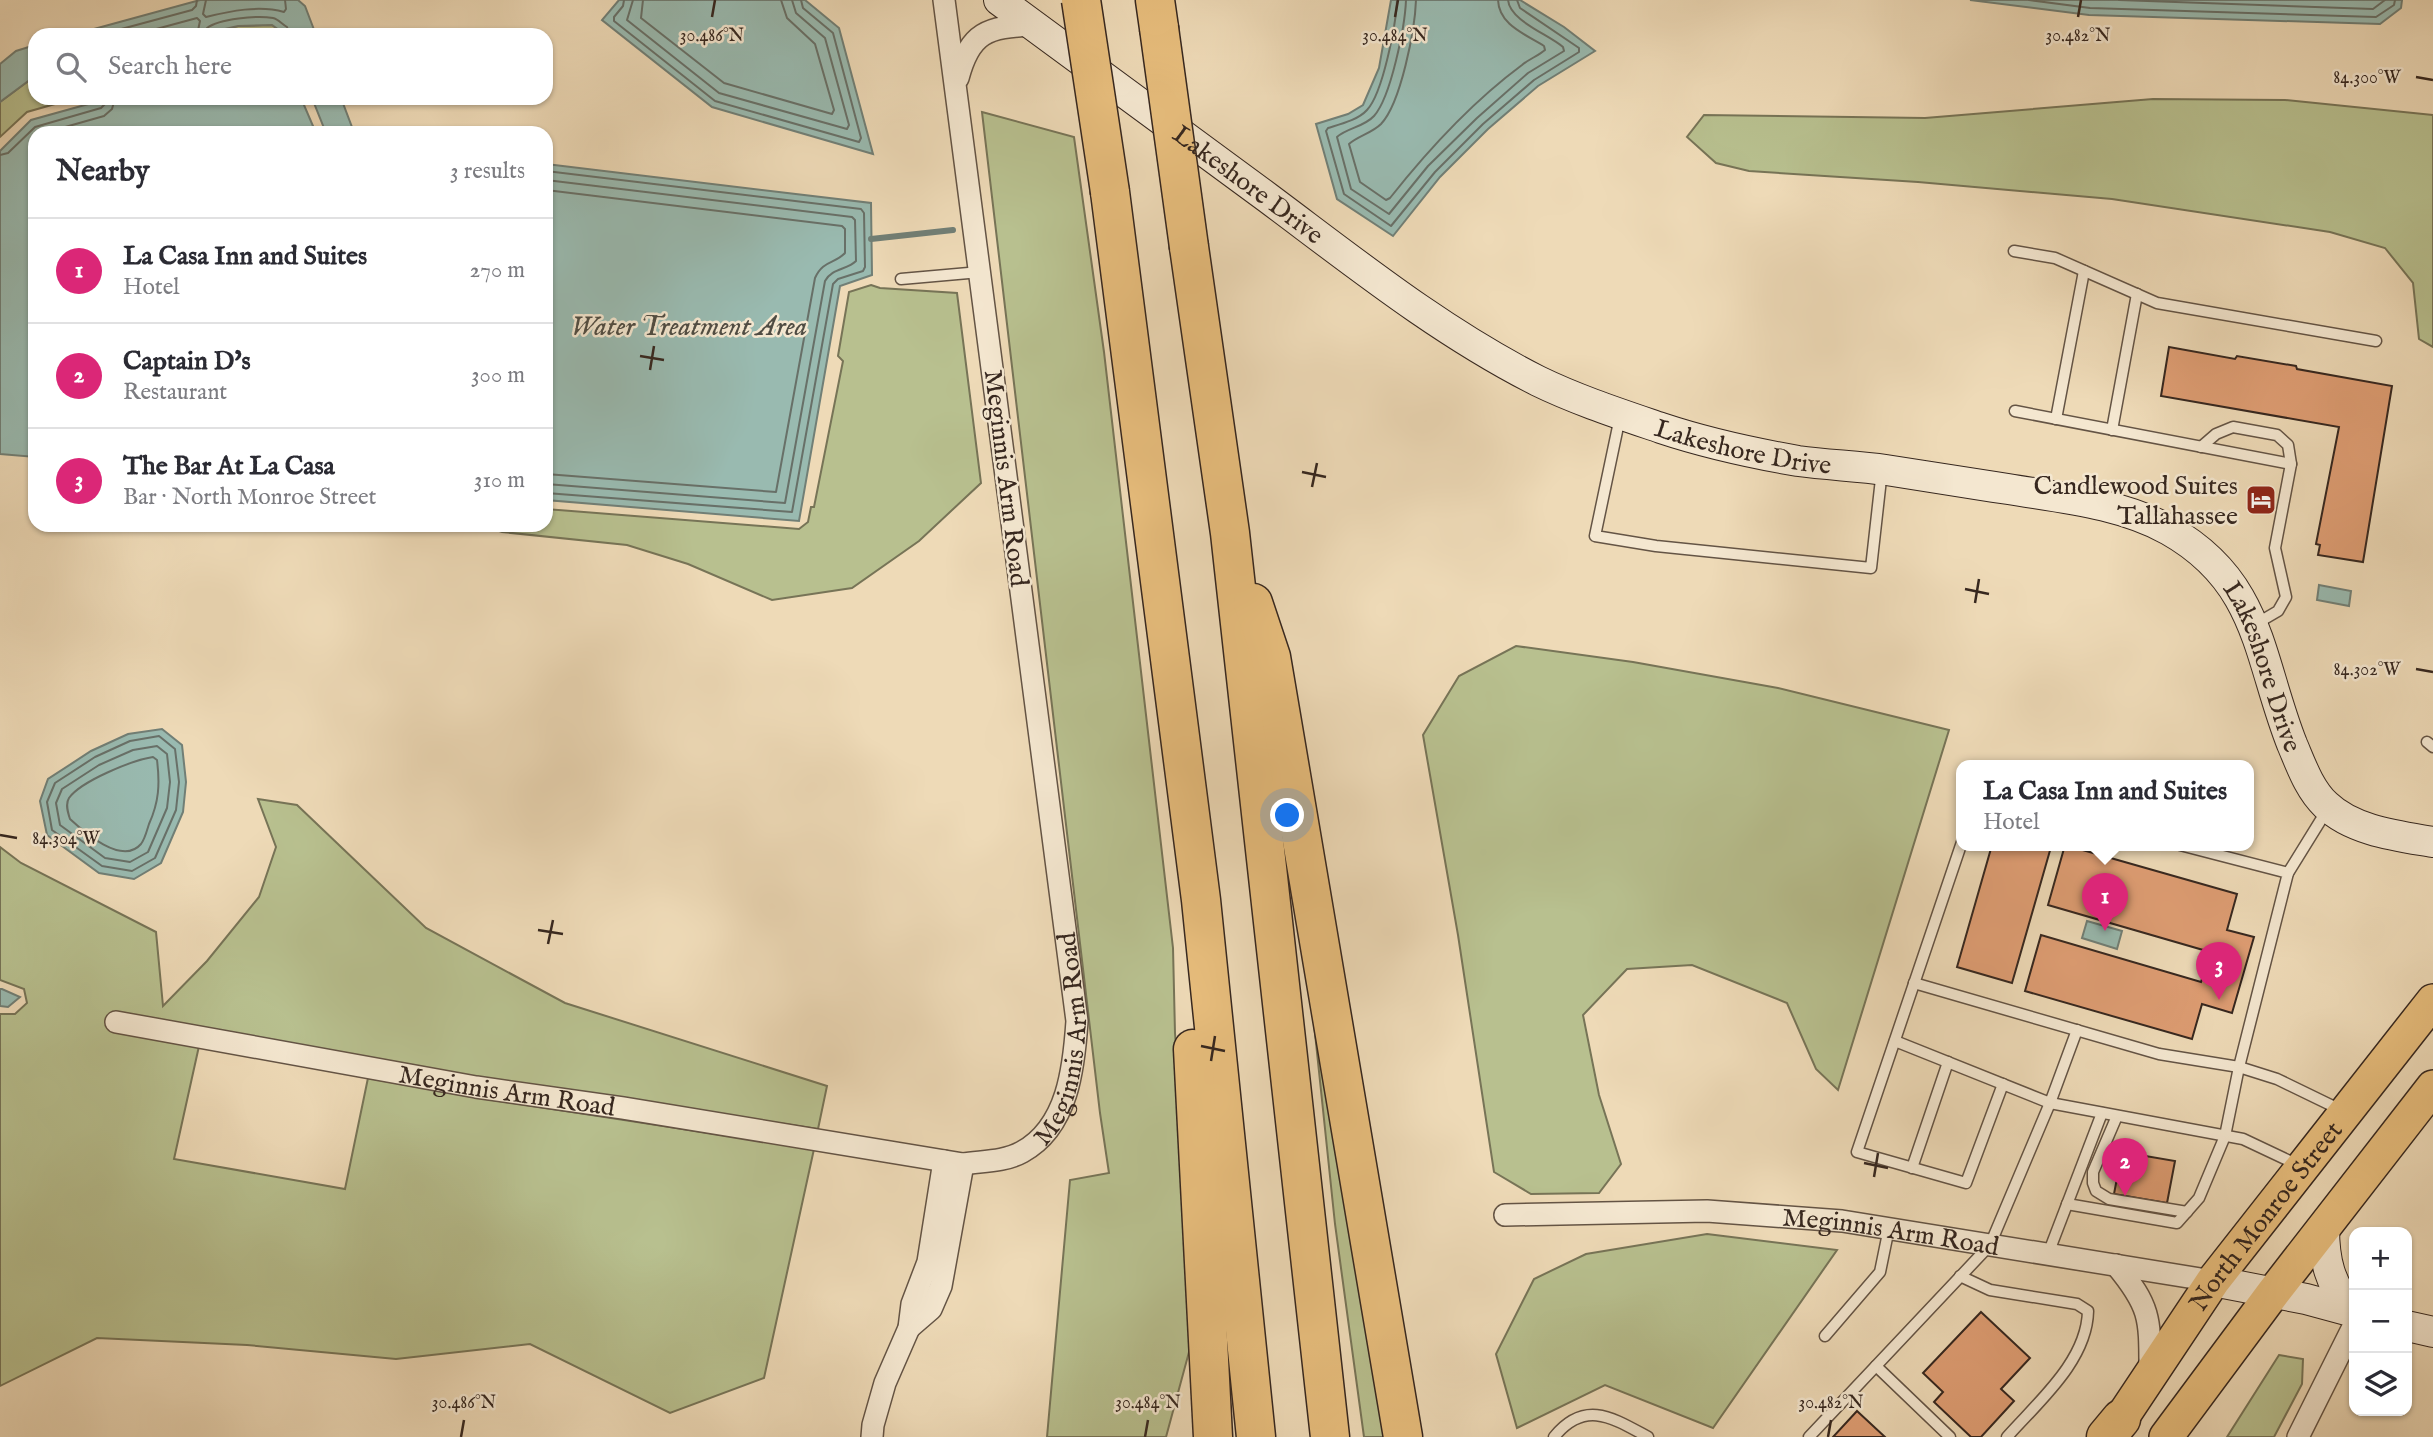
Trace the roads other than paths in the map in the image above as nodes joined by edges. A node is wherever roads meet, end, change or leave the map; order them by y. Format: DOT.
graph roads {
  1 [pos="944,0"];
  2 [pos="999,0"];
  3 [pos="1082,0"];
  4 [pos="1157,14"];
  5 [pos="1032,25"];
  6 [pos="956,84"];
  7 [pos="2014,251"];
  8 [pos="2084,271"];
  9 [pos="981,272"];
  10 [pos="901,279"];
  11 [pos="2137,295"];
  12 [pos="2376,341"];
  13 [pos="2015,411"];
  14 [pos="1621,414"];
  15 [pos="2056,419"];
  16 [pos="2112,430"];
  17 [pos="2201,447"];
  18 [pos="2291,464"];
  19 [pos="1882,470"];
  20 [pos="1230,533"];
  21 [pos="2254,625"];
  22 [pos="2328,807"];
  23 [pos="2433,842"];
  24 [pos="1959,851"];
  25 [pos="2203,851"];
  26 [pos="2288,873"];
  27 [pos="1201,900"];
  28 [pos="1914,983"];
  29 [pos="2433,1001"];
  30 [pos="116,1022"];
  31 [pos="2077,1030"];
  32 [pos="1895,1041"];
  33 [pos="1948,1062"];
  34 [pos="2239,1067"];
  35 [pos="2003,1084"];
  36 [pos="2433,1087"];
  37 [pos="2050,1102"];
  38 [pos="2102,1113"];
  39 [pos="2345,1113"];
  40 [pos="2117,1116"];
  41 [pos="2225,1136"];
  42 [pos="953,1162"];
  43 [pos="2302,1167"];
  44 [pos="1912,1168"];
  45 [pos="2067,1204"];
  46 [pos="2187,1212"];
  47 [pos="1505,1215"];
  48 [pos="2324,1227"];
  49 [pos="1889,1228"];
  50 [pos="1990,1245"];
  51 [pos="2048,1254"];
  52 [pos="2116,1265"];
  53 [pos="1960,1276"];
  54 [pos="2213,1281"];
  55 [pos="2273,1293"];
  56 [pos="2349,1310"];
  57 [pos="2349,1315"];
  58 [pos="2349,1325"];
  59 [pos="2412,1327"];
  60 [pos="2433,1332"];
  61 [pos="1825,1336"];
  62 [pos="1876,1366"];
  63 [pos="2150,1374"];
  64 [pos="2112,1431"];
  65 [pos="872,1437"];
  66 [pos="1213,1437"];
  67 [pos="1256,1437"];
  68 [pos="1330,1437"];
  69 [pos="1403,1437"];
  70 [pos="1554,1437"];
  71 [pos="1648,1437"];
  72 [pos="1810,1437"];
  73 [pos="1950,1437"];
  74 [pos="2007,1437"];
  75 [pos="2165,1437"];
  76 [pos="2298,1437"];
  1 -- 6 [label="street, Meginnis Arm Road"];
  2 -- 5 [label="street, Lakeshore Drive"];
  3 -- 27 [label="highway, bridge"];
  4 -- 20 [label="highway, bridge"];
  5 -- 6 [label="street"];
  5 -- 14 [label="street, Lakeshore Drive"];
  6 -- 9 [label="street, Meginnis Arm Road"];
  7 -- 8 [label="lane"];
  8 -- 11 [label="lane"];
  8 -- 15 [label="lane"];
  9 -- 10 [label="lane"];
  9 -- 42 [label="street, Meginnis Arm Road"];
  11 -- 12 [label="lane"];
  11 -- 16 [label="lane"];
  13 -- 15 [label="lane"];
  14 -- 19 [label="street, Lakeshore Drive"];
  14 -- 19 [label="lane"];
  15 -- 16 [label="lane"];
  16 -- 17 [label="lane"];
  17 -- 18 [label="lane"];
  17 -- 18 [label="lane"];
  18 -- 21 [label="lane"];
  19 -- 21 [label="street, Lakeshore Drive"];
  20 -- 68 [label="highway"];
  20 -- 69 [label="highway"];
  21 -- 22 [label="street, Lakeshore Drive"];
  22 -- 23 [label="street, Lakeshore Drive"];
  22 -- 26 [label="lane"];
  24 -- 28 [label="lane"];
  25 -- 26 [label="lane"];
  26 -- 34 [label="lane"];
  27 -- 66 [label="highway"];
  27 -- 67 [label="highway"];
  28 -- 31 [label="lane"];
  28 -- 32 [label="lane"];
  29 -- 39 [label="main road, North Monroe Street"];
  30 -- 42 [label="street, Meginnis Arm Road"];
  31 -- 34 [label="lane"];
  31 -- 37 [label="lane"];
  32 -- 33 [label="lane"];
  32 -- 44 [label="lane"];
  33 -- 35 [label="lane"];
  33 -- 44 [label="lane"];
  34 -- 39 [label="lane"];
  34 -- 41 [label="lane"];
  35 -- 37 [label="lane"];
  35 -- 44 [label="lane"];
  36 -- 48 [label="main road, North Monroe Street"];
  37 -- 38 [label="lane"];
  37 -- 50 [label="lane"];
  38 -- 40 [label="lane"];
  38 -- 45 [label="lane"];
  39 -- 43 [label="main road, North Monroe Street"];
  40 -- 41 [label="lane"];
  40 -- 46 [label="lane"];
  41 -- 43 [label="lane"];
  41 -- 46 [label="lane"];
  42 -- 65 [label="street"];
  43 -- 54 [label="main road, North Monroe Street"];
  45 -- 46 [label="lane"];
  45 -- 51 [label="lane"];
  47 -- 49 [label="street, Meginnis Arm Road"];
  48 -- 55 [label="main road, North Monroe Street"];
  48 -- 56 [label="street"];
  49 -- 50 [label="street, Meginnis Arm Road"];
  49 -- 61 [label="lane"];
  50 -- 51 [label="street, Meginnis Arm Road"];
  50 -- 53 [label="lane"];
  51 -- 52 [label="street, Meginnis Arm Road"];
  52 -- 54 [label="street, Meginnis Arm Road"];
  52 -- 63 [label="street"];
  53 -- 62 [label="lane"];
  53 -- 74 [label="lane"];
  54 -- 55 [label="street, Meginnis Arm Road"];
  54 -- 63 [label="main road, North Monroe Street"];
  55 -- 57 [label="street, Meginnis Arm Road"];
  55 -- 75 [label="main road, North Monroe Street"];
  58 -- 76 [label="street"];
  59 -- 60 [label="street"];
  62 -- 72 [label="lane"];
  62 -- 73 [label="lane"];
  63 -- 64 [label="main road, North Monroe Street"];
  70 -- 71 [label="lane"];
}
